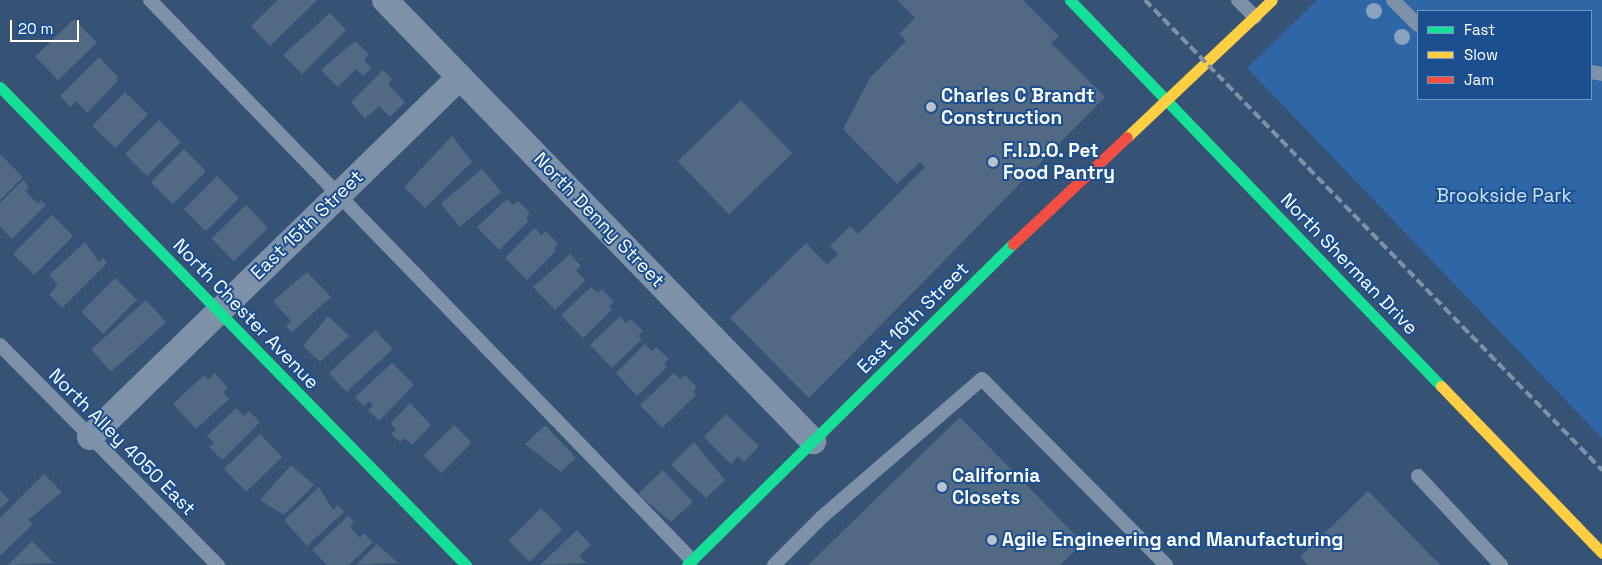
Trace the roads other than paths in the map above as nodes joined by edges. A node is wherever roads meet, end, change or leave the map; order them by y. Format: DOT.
graph roads {
  1 [pos="150,0"];
  2 [pos="385,0"];
  3 [pos="1070,0"];
  4 [pos="1238,0"];
  5 [pos="1272,0"];
  6 [pos="1393,0"];
  7 [pos="1255,17"];
  8 [pos="1417,24"];
  9 [pos="460,77"];
  10 [pos="0,87"];
  11 [pos="1167,99"];
  12 [pos="340,194"];
  13 [pos="218,311"];
  14 [pos="0,344"];
  15 [pos="90,437"];
  16 [pos="813,441"];
  17 [pos="1418,476"];
  18 [pos="1602,553"];
  19 [pos="690,562"];
  20 [pos="218,565"];
  21 [pos="466,565"];
  22 [pos="774,565"];
  23 [pos="1166,565"];
  24 [pos="1501,565"];
  1 -- 12 [label="lane"];
  2 -- 9 [label="street, North Denny Street"];
  3 -- 11 [label="main road, North Sherman Drive"];
  4 -- 7 [label="lane"];
  5 -- 7 [label="main road, East 16th Street"];
  6 -- 8 [label="lane"];
  7 -- 11 [label="main road, East 16th Street"];
  9 -- 12 [label="street, East 15th Street"];
  9 -- 16 [label="street, North Denny Street"];
  10 -- 13 [label="main road, North Chester Avenue"];
  11 -- 16 [label="main road, East 16th Street"];
  11 -- 18 [label="main road, North Sherman Drive"];
  12 -- 13 [label="street, East 15th Street"];
  12 -- 19 [label="lane"];
  13 -- 15 [label="street, East 15th Street"];
  13 -- 21 [label="main road, North Chester Avenue"];
  14 -- 15 [label="lane, North Alley 4050 East"];
  15 -- 20 [label="lane, North Alley 4050 East"];
  16 -- 19 [label="main road, East 16th Street"];
  17 -- 24 [label="lane"];
  22 -- 23 [label="lane"];
}
